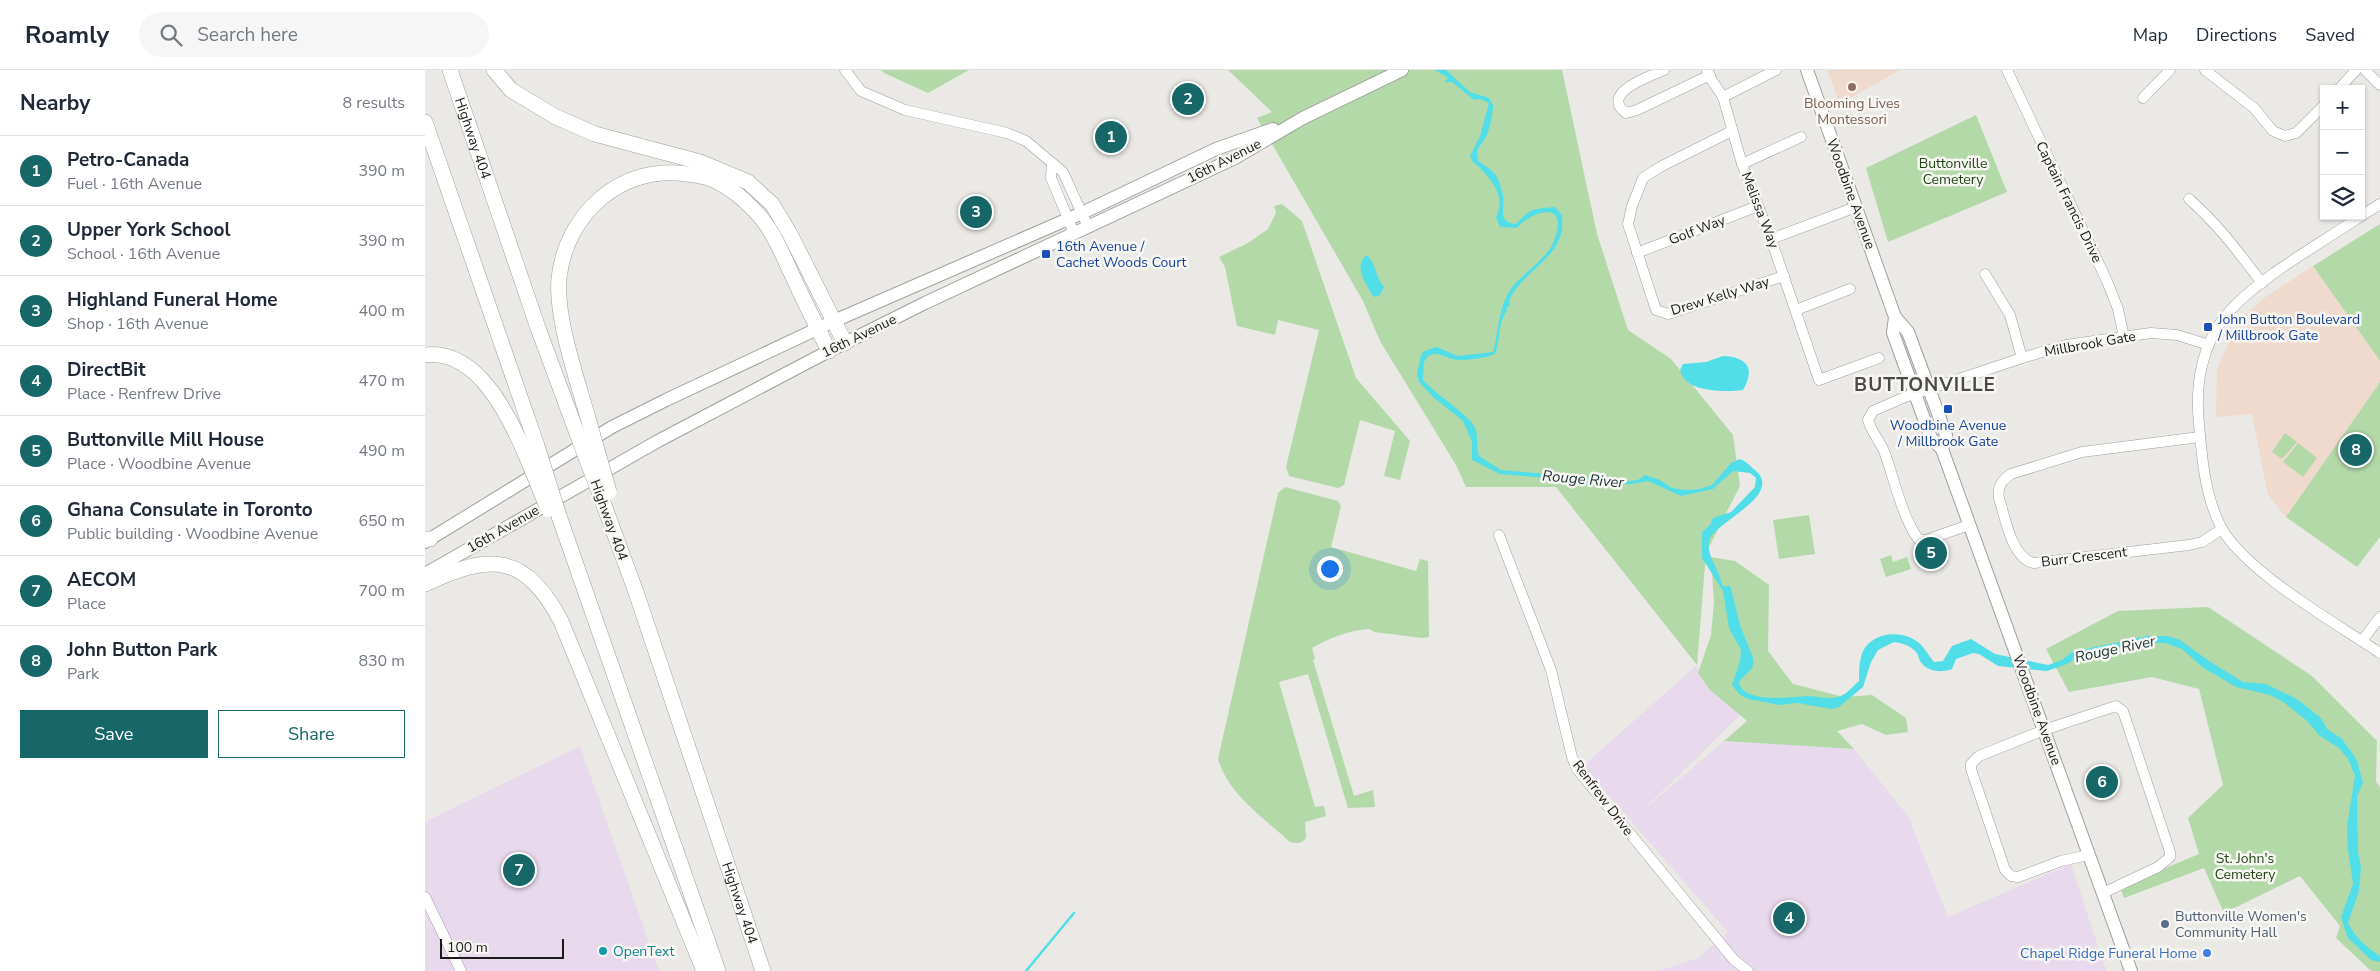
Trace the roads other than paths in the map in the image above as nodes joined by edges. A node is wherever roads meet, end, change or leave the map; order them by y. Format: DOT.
graph roads {
  1 [pos="450,70"];
  2 [pos="494,70"];
  3 [pos="845,70"];
  4 [pos="1402,70"];
  5 [pos="1664,70"];
  6 [pos="1776,70"];
  7 [pos="1807,70"];
  8 [pos="2007,70"];
  9 [pos="2170,70"];
  10 [pos="2205,70"];
  11 [pos="2356,70"];
  12 [pos="2365,70"];
  13 [pos="1709,73"];
  14 [pos="2343,85"];
  15 [pos="2380,85"];
  16 [pos="1723,97"];
  17 [pos="2143,98"];
  18 [pos="2320,109"];
  19 [pos="1303,118"];
  20 [pos="425,122"];
  21 [pos="1732,131"];
  22 [pos="1801,137"];
  23 [pos="1052,164"];
  24 [pos="1742,164"];
  25 [pos="2189,199"];
  26 [pos="2380,204"];
  27 [pos="1758,206"];
  28 [pos="1856,207"];
  29 [pos="1082,213"];
  30 [pos="2365,213"];
  31 [pos="1068,219"];
  32 [pos="2355,220"];
  33 [pos="1088,227"];
  34 [pos="1075,233"];
  35 [pos="1771,238"];
  36 [pos="1637,253"];
  37 [pos="1985,274"];
  38 [pos="1784,276"];
  39 [pos="2262,283"];
  40 [pos="1849,289"];
  41 [pos="1796,310"];
  42 [pos="1895,317"];
  43 [pos="834,321"];
  44 [pos="818,328"];
  45 [pos="2124,337"];
  46 [pos="845,343"];
  47 [pos="2209,346"];
  48 [pos="829,351"];
  49 [pos="425,355"];
  50 [pos="1879,358"];
  51 [pos="2022,358"];
  52 [pos="1929,389"];
  53 [pos="1916,393"];
  54 [pos="585,433"];
  55 [pos="2200,437"];
  56 [pos="531,449"];
  57 [pos="1941,449"];
  58 [pos="1969,526"];
  59 [pos="2222,529"];
  60 [pos="1499,535"];
  61 [pos="427,540"];
  62 [pos="425,574"];
  63 [pos="425,584"];
  64 [pos="2380,617"];
  65 [pos="2362,641"];
  66 [pos="2380,653"];
  67 [pos="2044,730"];
  68 [pos="2088,855"];
  69 [pos="2103,893"];
  70 [pos="425,897"];
  71 [pos="461,971"];
  72 [pos="703,971"];
  73 [pos="718,971"];
  74 [pos="763,971"];
  75 [pos="1748,971"];
  76 [pos="2131,971"];
  1 -- 54 [label="highway, Highway 404"];
  2 -- 43 [label="highway"];
  3 -- 23 [label="street"];
  4 -- 19 [label="main road, 16th Avenue"];
  5 -- 13 [label="street"];
  6 -- 16 [label="street"];
  7 -- 28 [label="main road, Woodbine Avenue"];
  8 -- 45 [label="street, Captain Francis Drive"];
  9 -- 17 [label="street"];
  10 -- 18 [label="street"];
  11 -- 14 [label="street"];
  12 -- 15 [label="street"];
  13 -- 16 [label="street, Melissa Way"];
  16 -- 21 [label="street, Melissa Way"];
  19 -- 29 [label="main road, 16th Avenue"];
  19 -- 33 [label="main road, 16th Avenue"];
  20 -- 56 [label="highway"];
  21 -- 24 [label="street, Melissa Way"];
  21 -- 36 [label="street, Drew Kelly Way"];
  22 -- 24 [label="street"];
  23 -- 29 [label="street"];
  23 -- 31 [label="street"];
  24 -- 27 [label="street, Melissa Way"];
  25 -- 39 [label="street"];
  26 -- 30 [label="street"];
  27 -- 35 [label="street, Melissa Way"];
  27 -- 36 [label="street, Golf Way"];
  28 -- 35 [label="street"];
  28 -- 42 [label="main road, Woodbine Avenue"];
  29 -- 31 [label="main road, 16th Avenue"];
  29 -- 33 [label="street"];
  31 -- 34 [label="street"];
  31 -- 43 [label="main road, 16th Avenue"];
  32 -- 39 [label="street"];
  33 -- 34 [label="main road, 16th Avenue"];
  34 -- 46 [label="main road, 16th Avenue"];
  35 -- 38 [label="street, Melissa Way"];
  36 -- 38 [label="street, Drew Kelly Way"];
  37 -- 51 [label="street"];
  38 -- 41 [label="street, Melissa Way"];
  39 -- 47 [label="street"];
  40 -- 41 [label="street"];
  41 -- 50 [label="street, Melissa Way"];
  42 -- 52 [label="main road, Woodbine Avenue"];
  42 -- 53 [label="main road, Woodbine Avenue"];
  43 -- 44 [label="main road, 16th Avenue"];
  43 -- 46 [label="highway"];
  44 -- 48 [label="highway"];
  44 -- 54 [label="highway"];
  44 -- 61 [label="main road, 16th Avenue"];
  45 -- 47 [label="street, Millbrook Gate"];
  45 -- 51 [label="street, Millbrook Gate"];
  46 -- 48 [label="main road, 16th Avenue"];
  47 -- 55 [label="street"];
  48 -- 62 [label="main road, 16th Avenue"];
  49 -- 56 [label="highway"];
  51 -- 52 [label="street, Millbrook Gate"];
  52 -- 53 [label="street, Millbrook Gate"];
  52 -- 57 [label="main road, Woodbine Avenue"];
  53 -- 57 [label="main road, Woodbine Avenue"];
  53 -- 58 [label="street, Millbrook Gate"];
  54 -- 74 [label="highway, Highway 404, bridge"];
  55 -- 59 [label="street"];
  55 -- 59 [label="street, Burr Crescent"];
  56 -- 73 [label="highway, bridge"];
  57 -- 58 [label="main road, Woodbine Avenue"];
  58 -- 67 [label="main road, Woodbine Avenue"];
  59 -- 65 [label="street"];
  60 -- 75 [label="street, Renfrew Drive"];
  63 -- 72 [label="highway"];
  64 -- 65 [label="street"];
  65 -- 66 [label="street"];
  67 -- 68 [label="main road, Woodbine Avenue"];
  67 -- 68 [label="street"];
  67 -- 69 [label="street"];
  68 -- 69 [label="main road, Woodbine Avenue"];
  69 -- 76 [label="main road, Woodbine Avenue"];
  70 -- 71 [label="street"];
}
